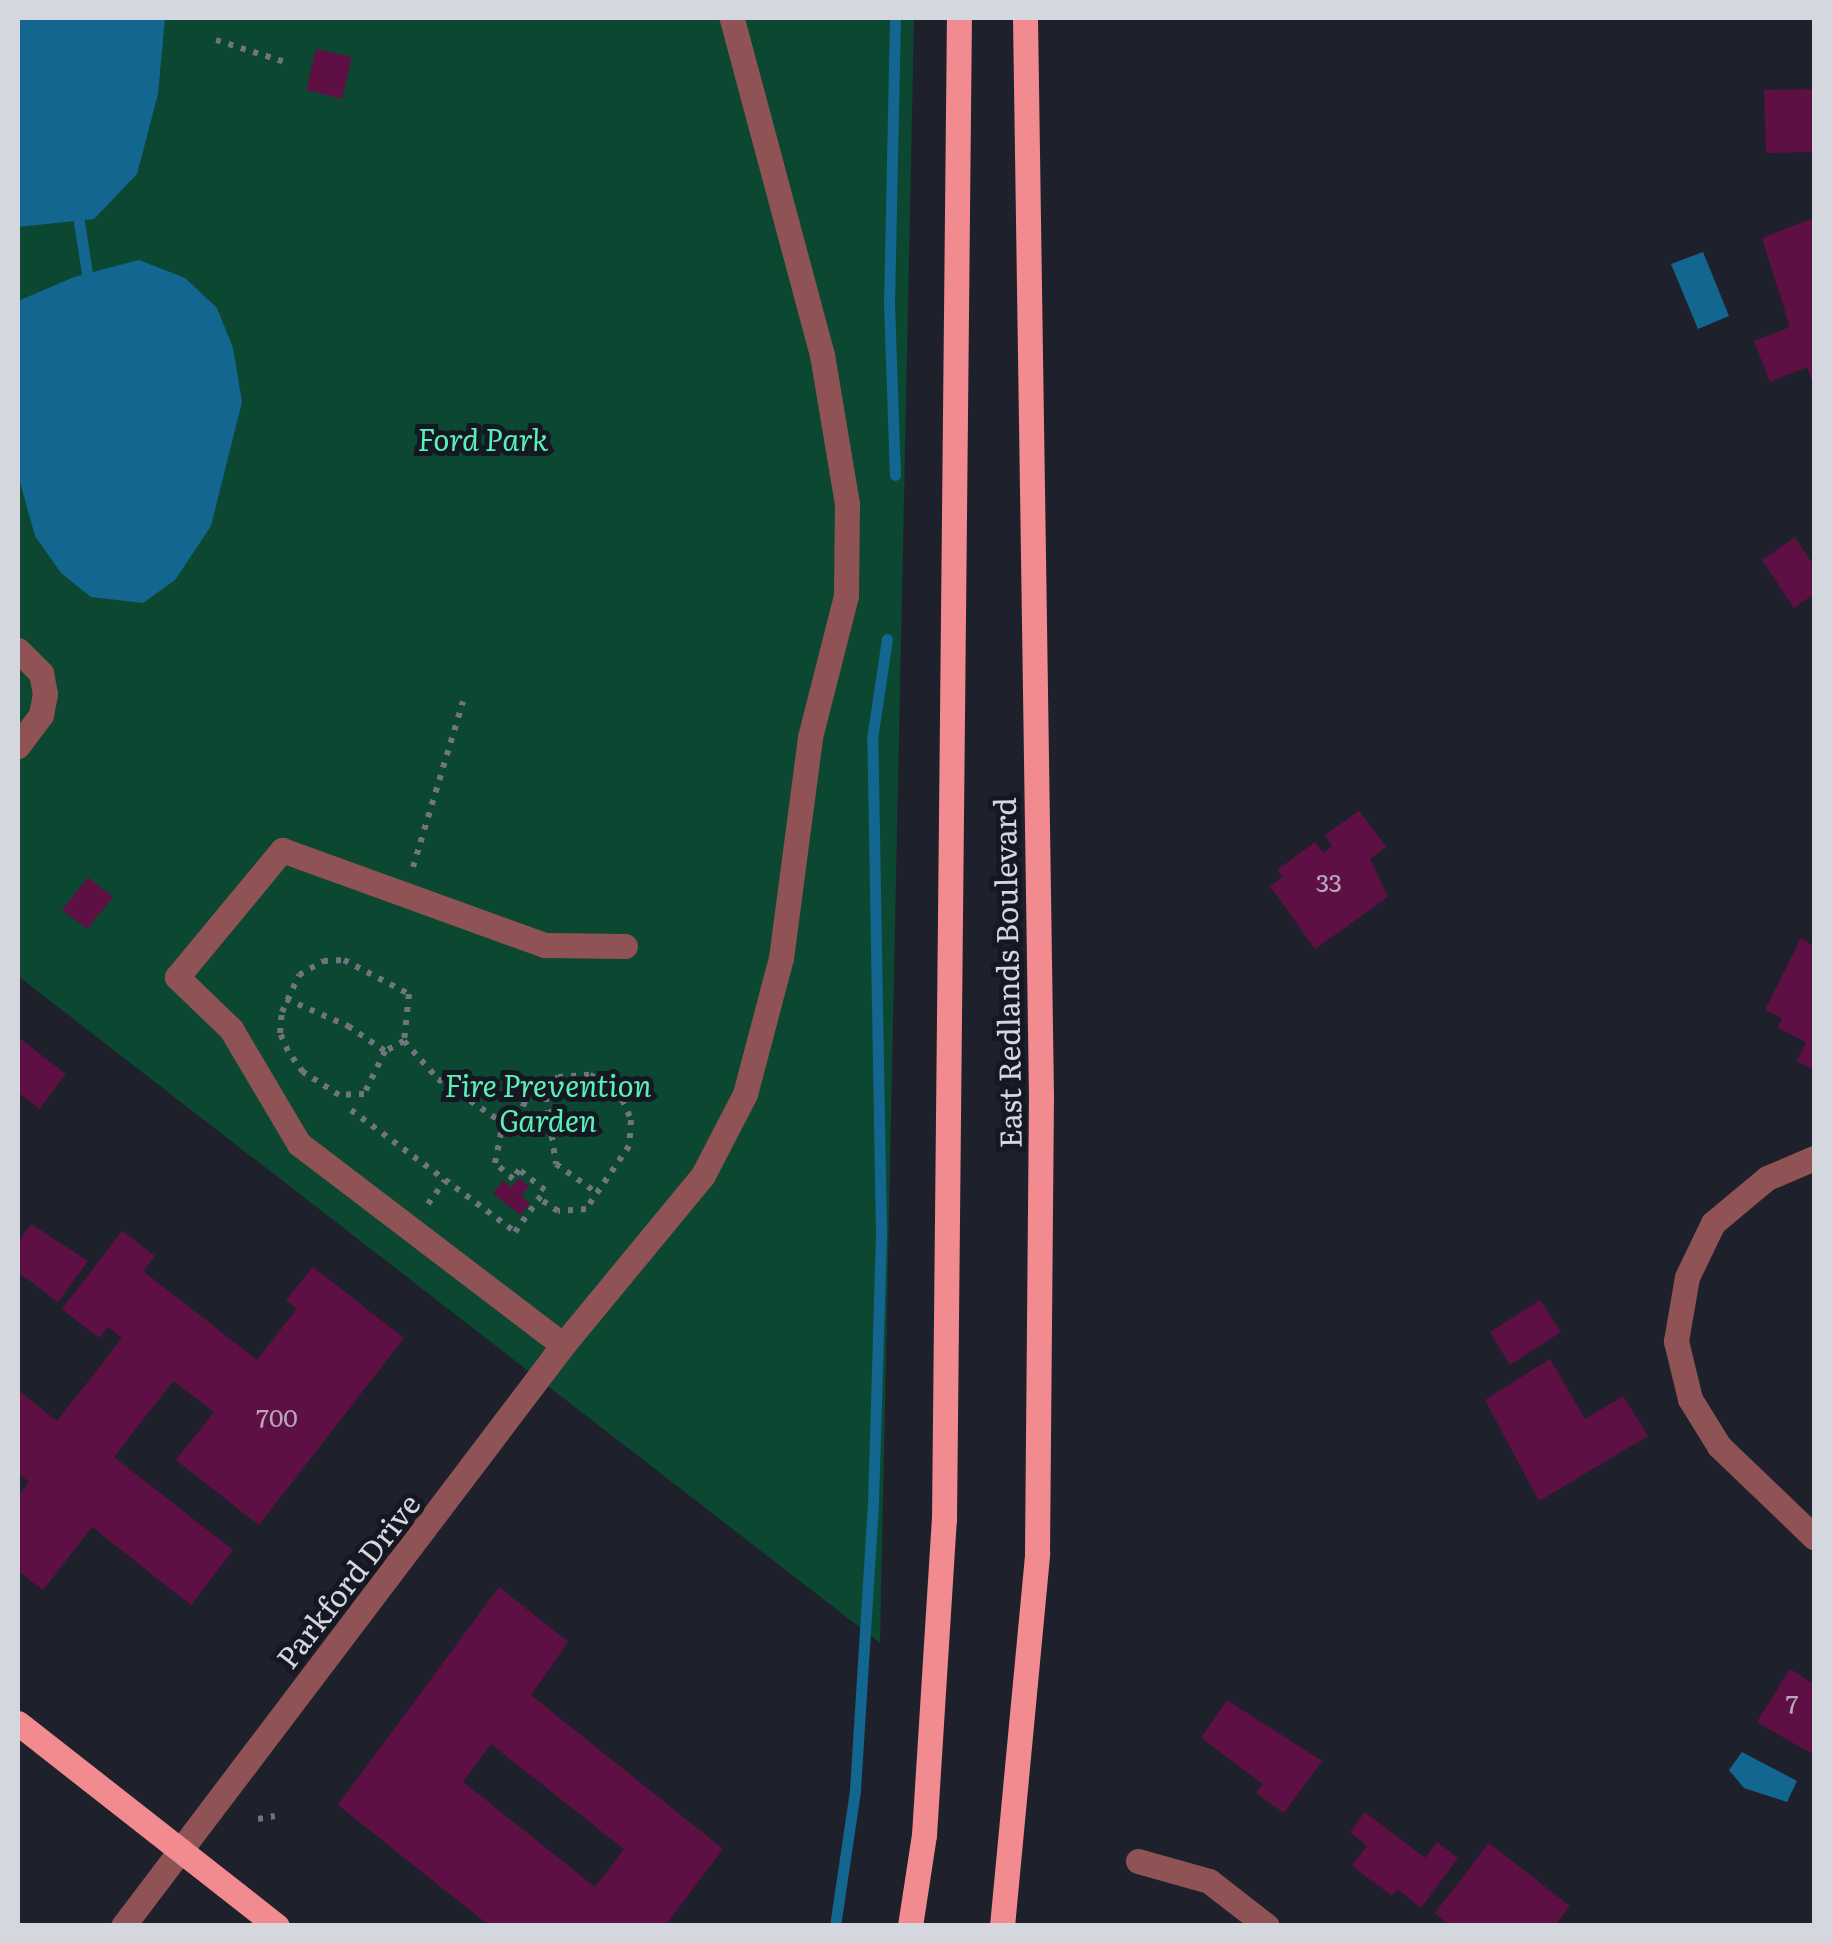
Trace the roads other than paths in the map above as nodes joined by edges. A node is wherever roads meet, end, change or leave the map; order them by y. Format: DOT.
graph roads {
  1 [pos="732,18"];
  2 [pos="959,18"];
  3 [pos="1026,18"];
  4 [pos="18,650"];
  5 [pos="18,746"];
  6 [pos="626,946"];
  7 [pos="1814,1158"];
  8 [pos="564,1345"];
  9 [pos="1814,1536"];
  10 [pos="18,1723"];
  11 [pos="179,1852"];
  12 [pos="1138,1861"];
  13 [pos="124,1926"];
  14 [pos="276,1926"];
  15 [pos="910,1926"];
  16 [pos="1002,1926"];
  17 [pos="1267,1926"];
  1 -- 8 [label="street, Parkford Drive"];
  2 -- 15 [label="main road, East Redlands Boulevard"];
  3 -- 16 [label="main road, East Redlands Boulevard"];
  4 -- 5 [label="street"];
  6 -- 8 [label="street"];
  7 -- 9 [label="street"];
  8 -- 11 [label="street, Parkford Drive"];
  10 -- 11 [label="main road"];
  11 -- 13 [label="street, Parkford Drive"];
  11 -- 14 [label="main road"];
  12 -- 17 [label="street"];
}
